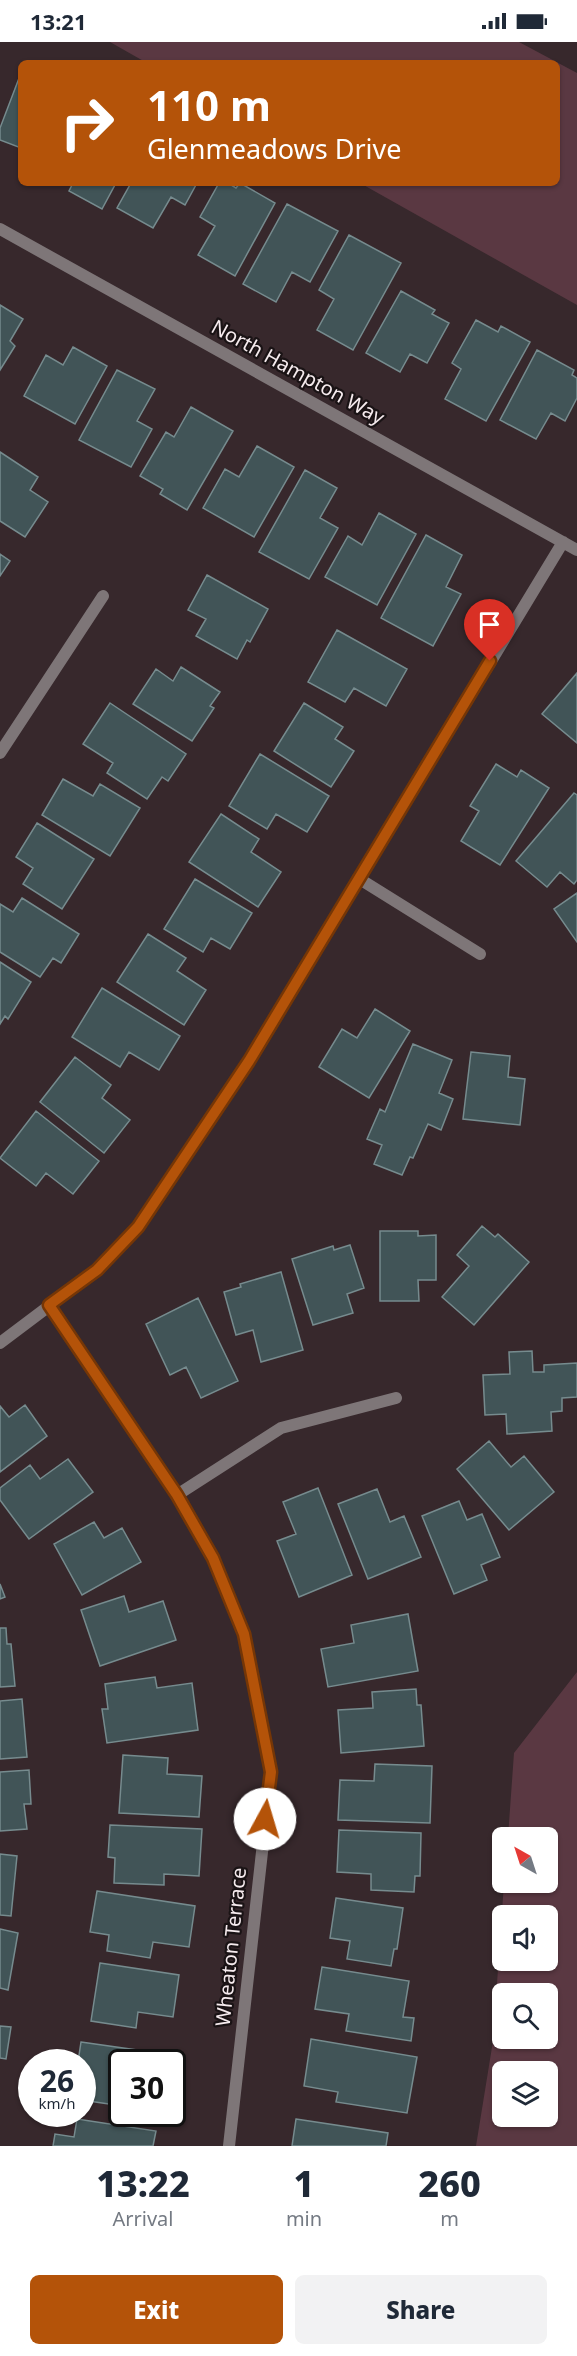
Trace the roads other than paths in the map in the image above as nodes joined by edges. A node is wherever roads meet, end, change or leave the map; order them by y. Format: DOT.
graph roads {
  1 [pos="0,229"];
  2 [pos="563,542"];
  3 [pos="577,550"];
  4 [pos="103,596"];
  5 [pos="0,753"];
  6 [pos="358,878"];
  7 [pos="480,954"];
  8 [pos="49,1305"];
  9 [pos="0,1343"];
  10 [pos="396,1398"];
  11 [pos="177,1495"];
  12 [pos="229,2146"];
  1 -- 2 [label="street, North Hampton Way"];
  2 -- 3 [label="street, North Hampton Way"];
  2 -- 6 [label="street"];
  4 -- 5 [label="street"];
  6 -- 7 [label="street"];
  6 -- 8 [label="street"];
  8 -- 9 [label="street"];
  8 -- 11 [label="street, Wheaton Terrace"];
  10 -- 11 [label="street"];
  11 -- 12 [label="street, Wheaton Terrace"];
}
